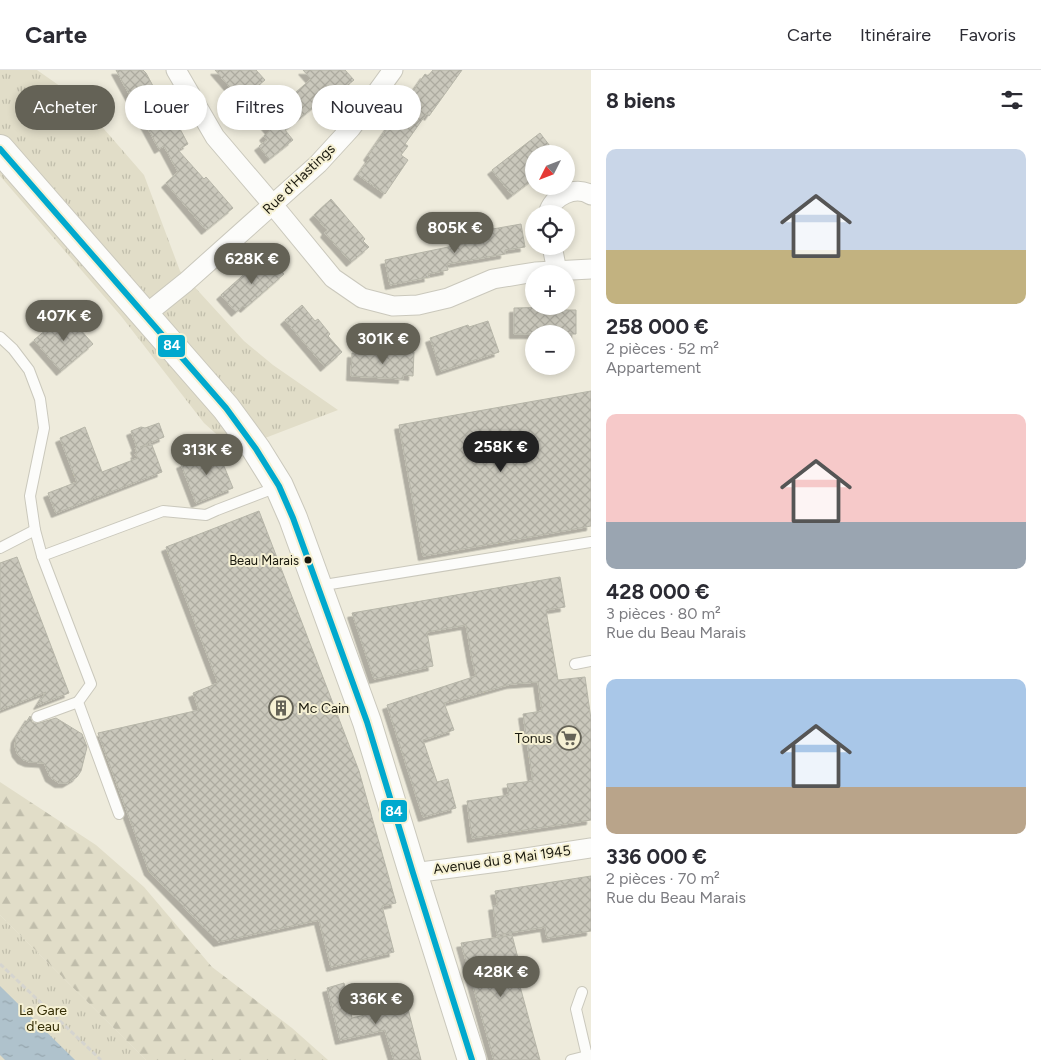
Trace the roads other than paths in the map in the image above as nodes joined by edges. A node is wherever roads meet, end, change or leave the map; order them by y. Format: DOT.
graph roads {
  1 [pos="176,70"];
  2 [pos="393,70"];
  3 [pos="0,149"];
  4 [pos="591,195"];
  5 [pos="273,205"];
  6 [pos="551,205"];
  7 [pos="591,269"];
  8 [pos="575,270"];
  9 [pos="525,274"];
  10 [pos="145,315"];
  11 [pos="0,337"];
  12 [pos="279,486"];
  13 [pos="35,530"];
  14 [pos="591,542"];
  15 [pos="0,548"];
  16 [pos="42,556"];
  17 [pos="318,586"];
  18 [pos="591,661"];
  19 [pos="576,664"];
  20 [pos="78,702"];
  21 [pos="38,718"];
  22 [pos="119,814"];
  23 [pos="591,848"];
  24 [pos="413,873"];
  25 [pos="582,992"];
  26 [pos="589,1055"];
  27 [pos="472,1060"];
  28 [pos="571,1060"];
  1 -- 5 [label="street"];
  2 -- 5 [label="street, Rue d'Hastings"];
  3 -- 10 [label="street"];
  4 -- 6 [label="street"];
  5 -- 9 [label="street"];
  5 -- 10 [label="street, Rue d'Hastings"];
  7 -- 8 [label="street"];
  10 -- 12 [label="street"];
  11 -- 13 [label="lane"];
  12 -- 16 [label="lane"];
  12 -- 17 [label="street"];
  13 -- 15 [label="lane"];
  13 -- 16 [label="lane"];
  14 -- 17 [label="lane"];
  16 -- 20 [label="lane"];
  17 -- 24 [label="street"];
  18 -- 19 [label="lane"];
  20 -- 21 [label="lane"];
  20 -- 22 [label="lane"];
  23 -- 24 [label="street, Avenue du 8 Mai 1945"];
  24 -- 27 [label="street"];
  25 -- 26 [label="lane"];
  26 -- 28 [label="lane"];
}
